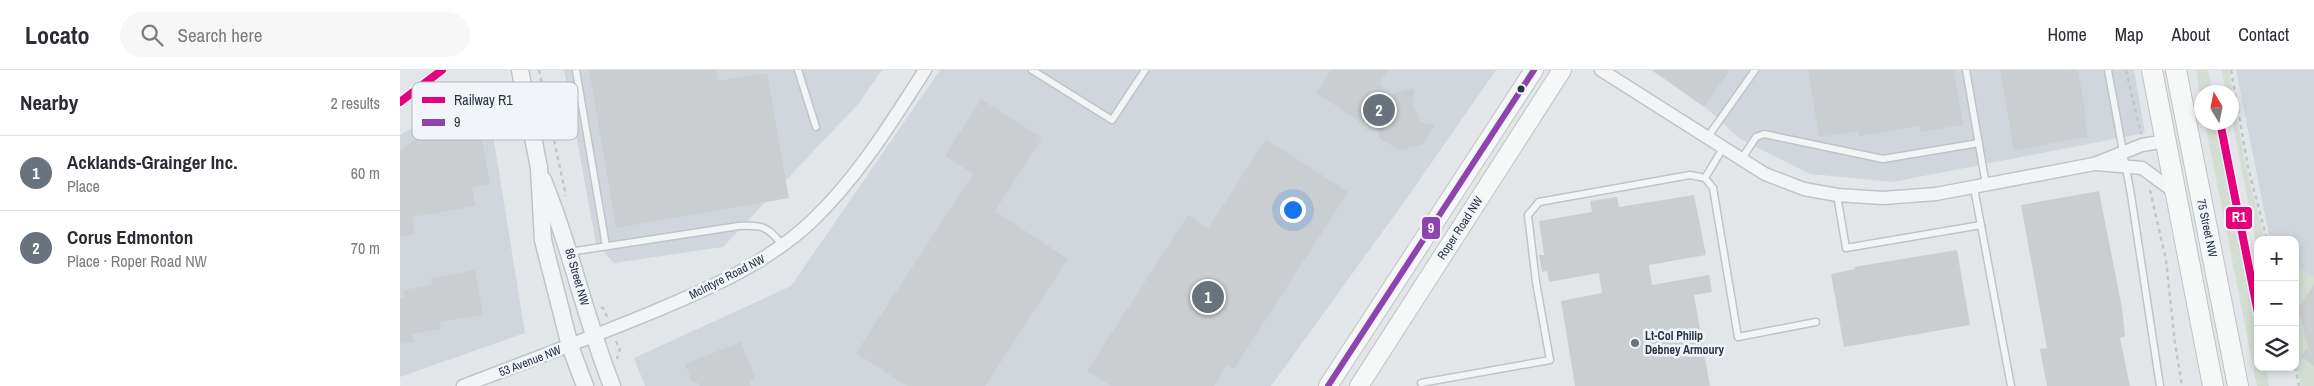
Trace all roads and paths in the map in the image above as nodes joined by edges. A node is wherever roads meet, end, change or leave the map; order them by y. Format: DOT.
graph roads {
  1 [pos="576,70"];
  2 [pos="798,70"];
  3 [pos="925,70"];
  4 [pos="1032,70"];
  5 [pos="1145,70"];
  6 [pos="1534,70"];
  7 [pos="1562,70"];
  8 [pos="1601,70"];
  9 [pos="1756,70"];
  10 [pos="1966,70"];
  11 [pos="2108,70"];
  12 [pos="2126,70"];
  13 [pos="2152,70"];
  14 [pos="2176,70"];
  15 [pos="2231,70"];
  16 [pos="816,127"];
  17 [pos="1707,138"];
  18 [pos="534,140"];
  19 [pos="554,140"];
  20 [pos="2166,140"];
  21 [pos="1979,143"];
  22 [pos="2142,145"];
  23 [pos="1724,148"];
  24 [pos="2123,152"];
  25 [pos="2192,153"];
  26 [pos="1741,160"];
  27 [pos="2094,164"];
  28 [pos="2126,166"];
  29 [pos="539,168"];
  30 [pos="2142,168"];
  31 [pos="1705,178"];
  32 [pos="1980,186"];
  33 [pos="2176,193"];
  34 [pos="1838,195"];
  35 [pos="568,204"];
  36 [pos="1981,225"];
  37 [pos="2265,236"];
  38 [pos="782,245"];
  39 [pos="606,246"];
  40 [pos="570,252"];
  41 [pos="596,303"];
  42 [pos="604,309"];
  43 [pos="1816,322"];
  44 [pos="593,337"];
  45 [pos="570,346"];
  46 [pos="2295,371"];
  47 [pos="1421,383"];
  48 [pos="463,386"];
  49 [pos="585,386"];
  50 [pos="612,386"];
  51 [pos="1328,386"];
  52 [pos="1358,386"];
  53 [pos="2011,386"];
  54 [pos="2160,386"];
  55 [pos="2182,386"];
  56 [pos="2213,386"];
  57 [pos="2238,386"];
  58 [pos="2298,386"];
  1 -- 39 [label="lane"];
  2 -- 16 [label="lane"];
  3 -- 38 [label="street, McIntyre Road NW"];
  4 -- 5 [label="lane"];
  6 -- 51 [label="main road, Roper Road NW"];
  7 -- 52 [label="main road, Roper Road NW"];
  8 -- 17 [label="street"];
  9 -- 17 [label="lane"];
  10 -- 21 [label="lane"];
  11 -- 24 [label="lane"];
  12 -- 22 [label="path"];
  13 -- 20 [label="main road, 75 Street NW"];
  14 -- 25 [label="main road, 75 Street NW"];
  15 -- 37 [label="path"];
  17 -- 23 [label="street"];
  18 -- 29 [label="street, 86 Street NW"];
  19 -- 35 [label="path"];
  20 -- 22 [label="street"];
  20 -- 25 [label="main road"];
  20 -- 33 [label="main road, 75 Street NW"];
  21 -- 26 [label="lane"];
  21 -- 32 [label="lane"];
  22 -- 24 [label="street"];
  23 -- 26 [label="street"];
  23 -- 31 [label="lane"];
  24 -- 27 [label="street"];
  24 -- 28 [label="lane"];
  25 -- 57 [label="main road, 75 Street NW"];
  26 -- 34 [label="street"];
  27 -- 28 [label="street"];
  27 -- 32 [label="street"];
  28 -- 30 [label="street"];
  28 -- 54 [label="lane"];
  29 -- 40 [label="street, 86 Street NW"];
  29 -- 45 [label="street, 86 Street NW"];
  30 -- 33 [label="street"];
  30 -- 55 [label="path"];
  31 -- 43 [label="lane"];
  31 -- 47 [label="lane"];
  32 -- 34 [label="street"];
  32 -- 36 [label="lane"];
  33 -- 56 [label="main road, 75 Street NW"];
  34 -- 36 [label="lane"];
  36 -- 53 [label="lane"];
  38 -- 39 [label="lane"];
  38 -- 44 [label="street, McIntyre Road NW"];
  39 -- 40 [label="lane"];
  40 -- 44 [label="street, 86 Street NW"];
  41 -- 42 [label="path"];
  44 -- 45 [label="street, McIntyre Road NW"];
  44 -- 50 [label="street, 86 Street NW"];
  45 -- 48 [label="street, 53 Avenue NW"];
  45 -- 49 [label="street, 86 Street NW"];
  46 -- 58 [label="path"];
}
